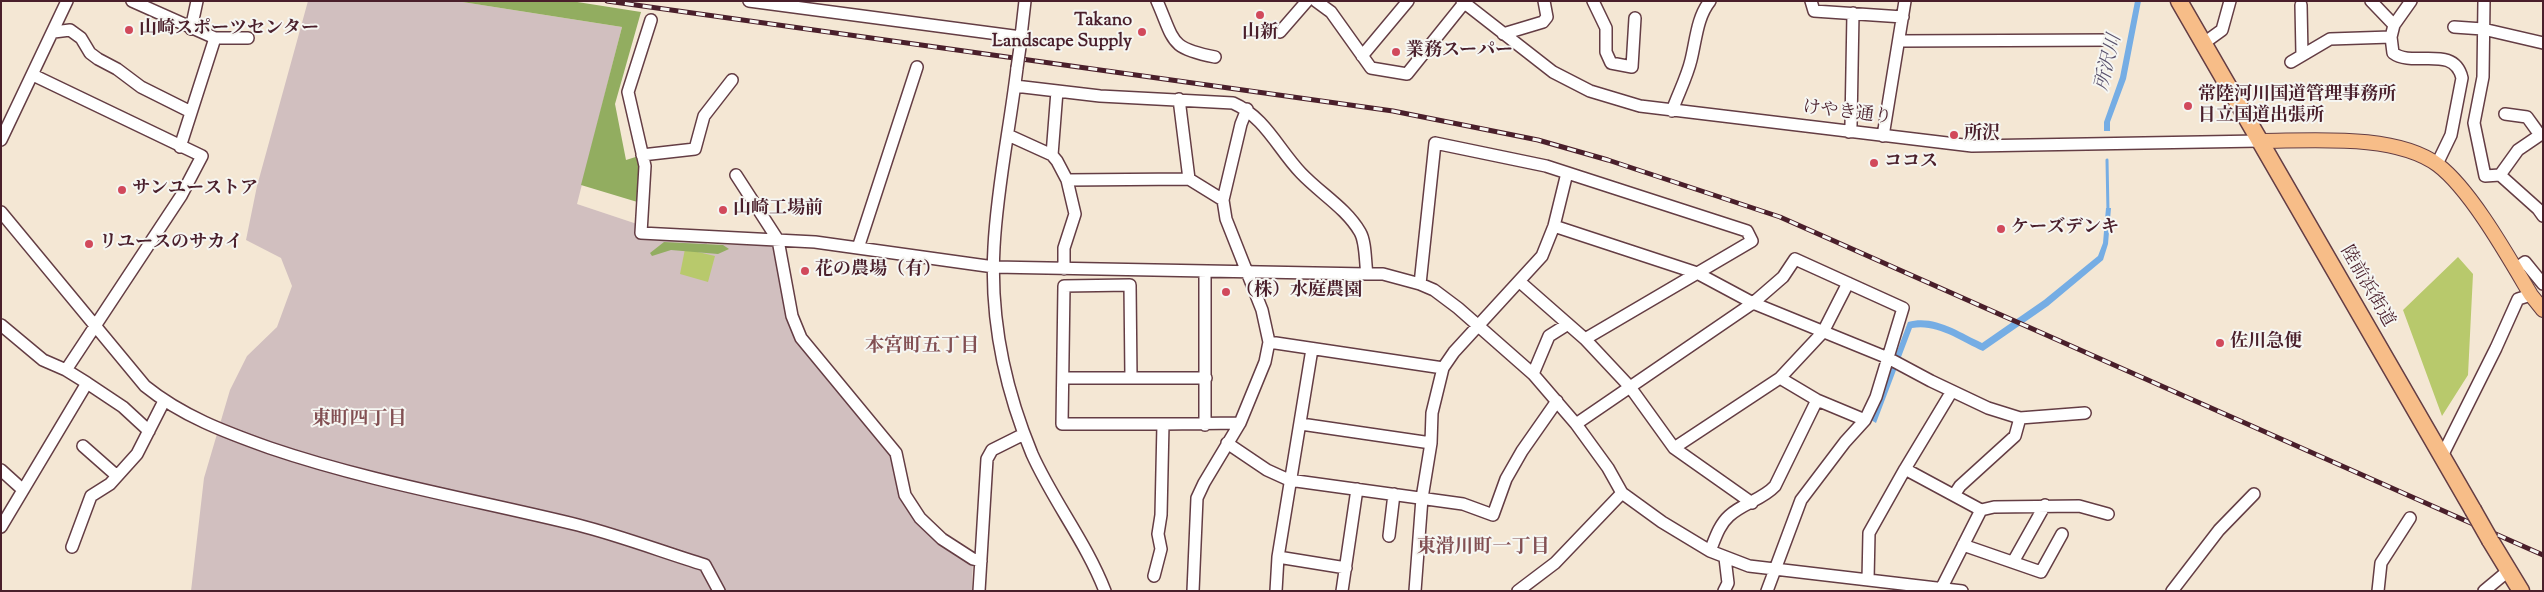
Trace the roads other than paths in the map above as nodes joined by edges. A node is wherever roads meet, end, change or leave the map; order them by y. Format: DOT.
graph roads {
  1 [pos="67,1"];
  2 [pos="132,1"];
  3 [pos="197,1"];
  4 [pos="749,1"];
  5 [pos="1025,1"];
  6 [pos="1157,1"];
  7 [pos="1308,1"];
  8 [pos="1316,1"];
  9 [pos="1408,1"];
  10 [pos="1544,1"];
  11 [pos="1593,1"];
  12 [pos="1811,1"];
  13 [pos="1905,1"];
  14 [pos="2179,1"];
  15 [pos="2230,1"];
  16 [pos="2371,1"];
  17 [pos="2411,1"];
  18 [pos="2484,1"];
  19 [pos="1463,2"];
  20 [pos="1706,3"];
  21 [pos="2301,5"];
  22 [pos="1852,13"];
  23 [pos="1902,17"];
  24 [pos="1635,18"];
  25 [pos="651,20"];
  26 [pos="2394,24"];
  27 [pos="2454,27"];
  28 [pos="191,29"];
  29 [pos="2483,29"];
  30 [pos="54,32"];
  31 [pos="1280,32"];
  32 [pos="1503,34"];
  33 [pos="215,38"];
  34 [pos="248,38"];
  35 [pos="2391,38"];
  36 [pos="2110,40"];
  37 [pos="1899,41"];
  38 [pos="1020,42"];
  39 [pos="2204,43"];
  40 [pos="2543,43"];
  41 [pos="2302,55"];
  42 [pos="1215,56"];
  43 [pos="1362,56"];
  44 [pos="2291,62"];
  45 [pos="917,67"];
  46 [pos="33,74"];
  47 [pos="732,80"];
  48 [pos="1015,86"];
  49 [pos="1058,91"];
  50 [pos="1179,99"];
  51 [pos="1247,109"];
  52 [pos="1672,111"];
  53 [pos="191,112"];
  54 [pos="2505,114"];
  55 [pos="1849,132"];
  56 [pos="2541,134"];
  57 [pos="1008,135"];
  58 [pos="1883,136"];
  59 [pos="1,140"];
  60 [pos="2259,141"];
  61 [pos="180,147"];
  62 [pos="642,154"];
  63 [pos="1052,155"];
  64 [pos="2437,164"];
  65 [pos="1567,173"];
  66 [pos="736,175"];
  67 [pos="2500,175"];
  68 [pos="1189,179"];
  69 [pos="1067,180"];
  70 [pos="1223,200"];
  71 [pos="1,212"];
  72 [pos="2543,216"];
  73 [pos="1554,226"];
  74 [pos="778,240"];
  75 [pos="858,248"];
  76 [pos="994,267"];
  77 [pos="2515,269"];
  78 [pos="1064,270"];
  79 [pos="1205,272"];
  80 [pos="1248,272"];
  81 [pos="1697,273"];
  82 [pos="1367,274"];
  83 [pos="1520,282"];
  84 [pos="1848,283"];
  85 [pos="1420,284"];
  86 [pos="2543,284"];
  87 [pos="2531,295"];
  88 [pos="1753,303"];
  89 [pos="2543,310"];
  90 [pos="1,324"];
  91 [pos="1568,324"];
  92 [pos="96,325"];
  93 [pos="1478,326"];
  94 [pos="1823,332"];
  95 [pos="1586,339"];
  96 [pos="1269,342"];
  97 [pos="1312,349"];
  98 [pos="1888,358"];
  99 [pos="1443,368"];
  100 [pos="66,370"];
  101 [pos="1533,374"];
  102 [pos="1063,378"];
  103 [pos="1131,378"];
  104 [pos="1206,378"];
  105 [pos="1780,378"];
  106 [pos="87,383"];
  107 [pos="1630,387"];
  108 [pos="1952,391"];
  109 [pos="1817,400"];
  110 [pos="164,401"];
  111 [pos="1557,401"];
  112 [pos="2085,414"];
  113 [pos="2020,418"];
  114 [pos="1866,420"];
  115 [pos="1240,423"];
  116 [pos="1163,424"];
  117 [pos="1301,424"];
  118 [pos="1576,424"];
  119 [pos="1205,425"];
  120 [pos="149,431"];
  121 [pos="1024,434"];
  122 [pos="1431,443"];
  123 [pos="1227,444"];
  124 [pos="83,446"];
  125 [pos="1674,448"];
  126 [pos="2442,456"];
  127 [pos="1905,469"];
  128 [pos="1,470"];
  129 [pos="117,476"];
  130 [pos="1289,480"];
  131 [pos="1357,489"];
  132 [pos="22,490"];
  133 [pos="1622,492"];
  134 [pos="1394,494"];
  135 [pos="2254,494"];
  136 [pos="1954,495"];
  137 [pos="1422,498"];
  138 [pos="1752,503"];
  139 [pos="2045,505"];
  140 [pos="1981,510"];
  141 [pos="2108,514"];
  142 [pos="2410,518"];
  143 [pos="1,527"];
  144 [pos="2062,534"];
  145 [pos="1390,536"];
  146 [pos="1963,545"];
  147 [pos="72,547"];
  148 [pos="1710,551"];
  149 [pos="1278,556"];
  150 [pos="1725,558"];
  151 [pos="981,561"];
  152 [pos="2013,562"];
  153 [pos="1346,568"];
  154 [pos="1775,568"];
  155 [pos="2508,571"];
  156 [pos="1154,576"];
  157 [pos="1868,580"];
  158 [pos="1941,589"];
  159 [pos="719,591"];
  160 [pos="979,591"];
  161 [pos="1105,591"];
  162 [pos="1194,591"];
  163 [pos="1276,591"];
  164 [pos="1342,591"];
  165 [pos="1415,591"];
  166 [pos="1518,591"];
  167 [pos="1724,591"];
  168 [pos="1767,591"];
  169 [pos="1962,591"];
  170 [pos="2172,591"];
  171 [pos="2378,591"];
  172 [pos="2484,591"];
  173 [pos="2521,591"];
  1 -- 30 [label="street"];
  2 -- 28 [label="street"];
  3 -- 28 [label="street"];
  4 -- 38 [label="street"];
  5 -- 38 [label="street"];
  6 -- 42 [label="street"];
  7 -- 31 [label="street"];
  8 -- 43 [label="street"];
  9 -- 43 [label="street"];
  10 -- 32 [label="street"];
  11 -- 24 [label="street"];
  12 -- 22 [label="street"];
  13 -- 23 [label="street"];
  14 -- 39 [label="highway, 陸前浜街道"];
  15 -- 39 [label="street"];
  16 -- 26 [label="street"];
  17 -- 26 [label="street"];
  18 -- 29 [label="street"];
  19 -- 32 [label="street, けやき通り"];
  19 -- 43 [label="street"];
  20 -- 52 [label="street"];
  21 -- 41 [label="street"];
  22 -- 23 [label="street"];
  22 -- 55 [label="street"];
  23 -- 37 [label="street"];
  25 -- 62 [label="street"];
  26 -- 35 [label="street"];
  27 -- 29 [label="street"];
  28 -- 33 [label="street"];
  29 -- 40 [label="street"];
  29 -- 67 [label="street"];
  30 -- 46 [label="street"];
  30 -- 53 [label="street"];
  32 -- 52 [label="street, けやき通り"];
  33 -- 34 [label="street"];
  33 -- 53 [label="street"];
  35 -- 41 [label="street"];
  35 -- 64 [label="street"];
  36 -- 37 [label="street"];
  37 -- 58 [label="street"];
  38 -- 48 [label="street, bridge"];
  39 -- 60 [label="highway, 陸前浜街道"];
  41 -- 44 [label="street"];
  45 -- 75 [label="street"];
  46 -- 59 [label="street"];
  46 -- 61 [label="street"];
  47 -- 62 [label="street"];
  48 -- 49 [label="street"];
  48 -- 57 [label="street"];
  49 -- 50 [label="street"];
  49 -- 63 [label="street"];
  50 -- 51 [label="street"];
  50 -- 68 [label="street"];
  51 -- 70 [label="street"];
  51 -- 82 [label="street"];
  52 -- 55 [label="street, けやき通り"];
  53 -- 61 [label="street"];
  54 -- 56 [label="street"];
  55 -- 58 [label="street, けやき通り"];
  56 -- 67 [label="street"];
  57 -- 63 [label="street"];
  57 -- 76 [label="street"];
  58 -- 60 [label="street, けやき通り"];
  60 -- 64 [label="main road"];
  60 -- 126 [label="highway, 陸前浜街道"];
  61 -- 92 [label="street"];
  62 -- 74 [label="street"];
  63 -- 69 [label="street"];
  64 -- 77 [label="main road"];
  65 -- 73 [label="street"];
  65 -- 81 [label="street"];
  65 -- 85 [label="street"];
  66 -- 74 [label="street"];
  67 -- 72 [label="street"];
  68 -- 69 [label="street"];
  68 -- 70 [label="street"];
  69 -- 78 [label="street"];
  70 -- 80 [label="street"];
  71 -- 92 [label="street"];
  73 -- 81 [label="street"];
  73 -- 83 [label="street"];
  74 -- 75 [label="street"];
  74 -- 151 [label="street"];
  75 -- 76 [label="street"];
  76 -- 78 [label="street"];
  76 -- 121 [label="street"];
  77 -- 86 [label="street"];
  77 -- 87 [label="main road"];
  78 -- 79 [label="street"];
  79 -- 80 [label="street"];
  79 -- 104 [label="street"];
  80 -- 82 [label="street"];
  80 -- 96 [label="street"];
  81 -- 88 [label="street"];
  81 -- 95 [label="street"];
  82 -- 85 [label="street"];
  83 -- 91 [label="street"];
  83 -- 93 [label="street"];
  84 -- 88 [label="street"];
  84 -- 94 [label="street"];
  84 -- 98 [label="street"];
  85 -- 93 [label="street"];
  87 -- 89 [label="main road"];
  87 -- 126 [label="street"];
  88 -- 94 [label="street"];
  88 -- 107 [label="street"];
  90 -- 100 [label="street"];
  91 -- 95 [label="street"];
  91 -- 101 [label="street"];
  92 -- 100 [label="street"];
  92 -- 110 [label="street"];
  93 -- 99 [label="street"];
  93 -- 101 [label="street"];
  94 -- 98 [label="street"];
  94 -- 105 [label="street"];
  95 -- 107 [label="street"];
  96 -- 97 [label="street"];
  96 -- 115 [label="street"];
  97 -- 99 [label="street"];
  97 -- 117 [label="street"];
  98 -- 108 [label="street"];
  98 -- 114 [label="street"];
  99 -- 122 [label="street"];
  100 -- 106 [label="street"];
  101 -- 111 [label="street"];
  102 -- 103 [label="street"];
  102 -- 103 [label="street"];
  102 -- 116 [label="street"];
  103 -- 104 [label="street"];
  104 -- 119 [label="street"];
  105 -- 109 [label="street"];
  105 -- 125 [label="street"];
  106 -- 120 [label="street"];
  106 -- 132 [label="street"];
  107 -- 118 [label="street"];
  107 -- 125 [label="street"];
  108 -- 113 [label="street"];
  108 -- 127 [label="street"];
  109 -- 114 [label="street"];
  109 -- 138 [label="street"];
  110 -- 120 [label="street"];
  110 -- 159 [label="street"];
  111 -- 118 [label="street"];
  111 -- 137 [label="street"];
  112 -- 113 [label="street"];
  113 -- 136 [label="street"];
  114 -- 154 [label="street"];
  115 -- 119 [label="street"];
  115 -- 123 [label="street"];
  116 -- 119 [label="street"];
  116 -- 156 [label="street"];
  117 -- 122 [label="street"];
  117 -- 130 [label="street"];
  118 -- 133 [label="street"];
  120 -- 129 [label="street"];
  121 -- 151 [label="street"];
  121 -- 161 [label="street"];
  122 -- 137 [label="street"];
  123 -- 130 [label="street"];
  123 -- 162 [label="street"];
  124 -- 129 [label="street"];
  125 -- 138 [label="street"];
  126 -- 155 [label="highway, 陸前浜街道, bridge"];
  127 -- 136 [label="street"];
  127 -- 157 [label="street"];
  128 -- 132 [label="street"];
  129 -- 147 [label="street"];
  130 -- 131 [label="street"];
  130 -- 149 [label="street"];
  131 -- 134 [label="street"];
  131 -- 153 [label="street"];
  132 -- 143 [label="street"];
  133 -- 148 [label="street"];
  133 -- 166 [label="street"];
  134 -- 137 [label="street"];
  134 -- 145 [label="street"];
  135 -- 170 [label="street"];
  136 -- 140 [label="street"];
  137 -- 165 [label="street"];
  138 -- 148 [label="street"];
  139 -- 140 [label="street"];
  139 -- 141 [label="street"];
  139 -- 152 [label="street"];
  140 -- 146 [label="street"];
  142 -- 171 [label="street"];
  144 -- 152 [label="street"];
  146 -- 152 [label="street"];
  146 -- 158 [label="street"];
  148 -- 150 [label="street"];
  149 -- 153 [label="street"];
  149 -- 163 [label="street"];
  150 -- 154 [label="street"];
  150 -- 167 [label="street"];
  151 -- 160 [label="street"];
  153 -- 164 [label="street"];
  154 -- 157 [label="street"];
  154 -- 168 [label="street"];
  155 -- 172 [label="street"];
  155 -- 173 [label="highway, 陸前浜街道"];
  157 -- 158 [label="street"];
  158 -- 169 [label="street"];
}
